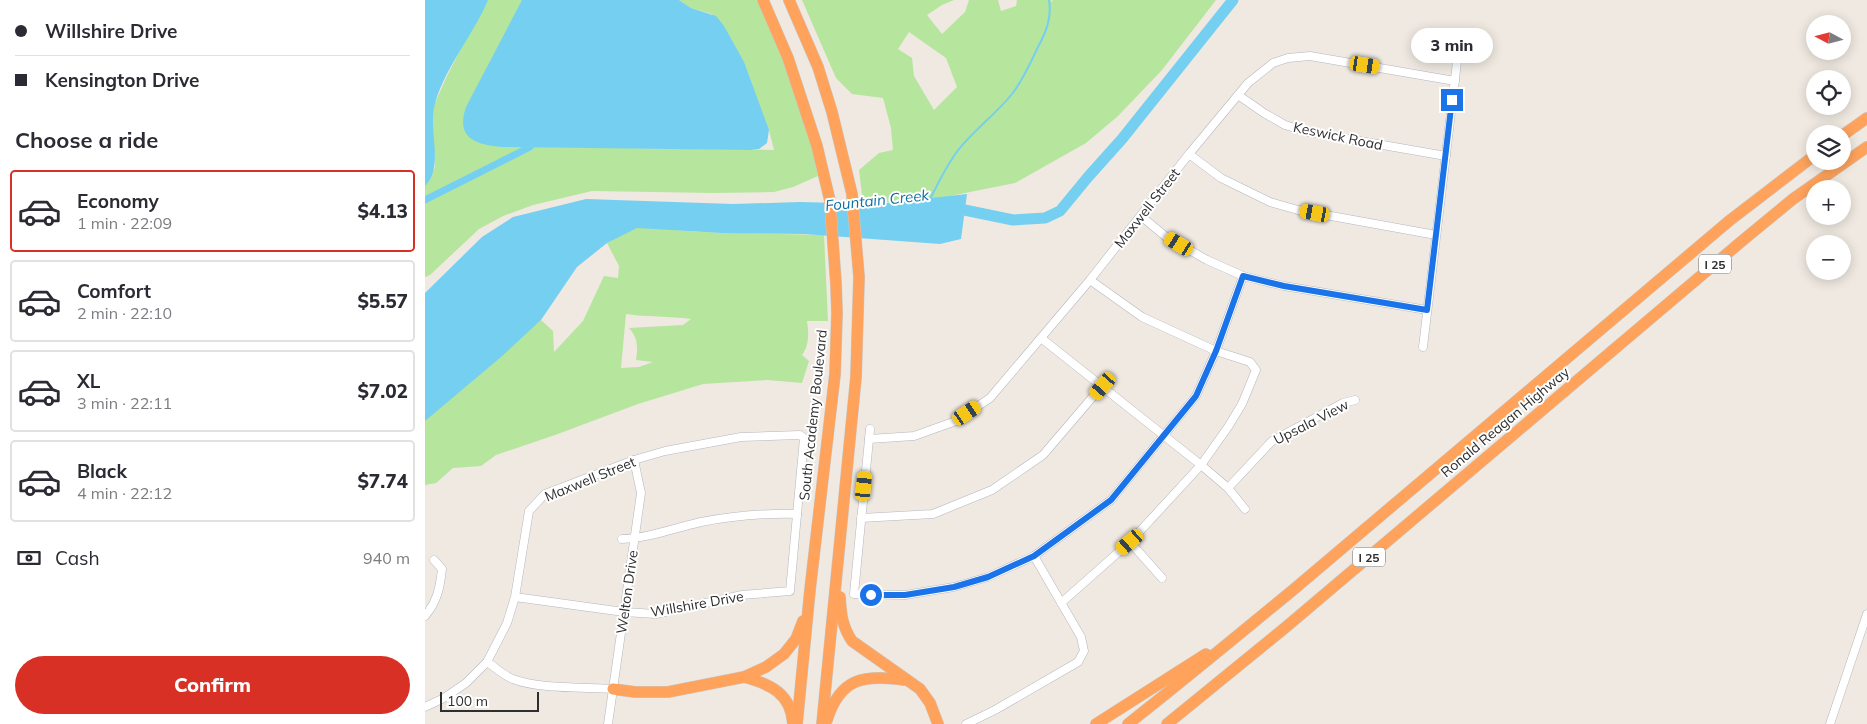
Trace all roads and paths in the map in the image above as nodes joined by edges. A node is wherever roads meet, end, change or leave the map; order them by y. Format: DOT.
graph roads {
  1 [pos="763,0"];
  2 [pos="789,0"];
  3 [pos="1459,45"];
  4 [pos="1455,81"];
  5 [pos="1238,95"];
  6 [pos="1867,118"];
  7 [pos="1851,129"];
  8 [pos="1867,147"];
  9 [pos="1189,154"];
  10 [pos="1445,156"];
  11 [pos="1806,162"];
  12 [pos="1141,216"];
  13 [pos="1436,235"];
  14 [pos="1243,276"];
  15 [pos="1090,280"];
  16 [pos="1427,310"];
  17 [pos="1041,338"];
  18 [pos="1423,347"];
  19 [pos="1216,351"];
  20 [pos="1103,386"];
  21 [pos="1355,400"];
  22 [pos="869,429"];
  23 [pos="1163,436"];
  24 [pos="869,439"];
  25 [pos="634,460"];
  26 [pos="1201,465"];
  27 [pos="1228,488"];
  28 [pos="1245,509"];
  29 [pos="797,514"];
  30 [pos="861,518"];
  31 [pos="635,537"];
  32 [pos="622,539"];
  33 [pos="1130,542"];
  34 [pos="1034,556"];
  35 [pos="838,558"];
  36 [pos="434,560"];
  37 [pos="1161,578"];
  38 [pos="810,590"];
  39 [pos="515,597"];
  40 [pos="1061,603"];
  41 [pos="624,612"];
  42 [pos="1867,614"];
  43 [pos="425,616"];
  44 [pos="1229,641"];
  45 [pos="487,662"];
  46 [pos="744,678"];
  47 [pos="909,681"];
  48 [pos="613,689"];
  49 [pos="425,707"];
  50 [pos="608,724"];
  51 [pos="793,724"];
  52 [pos="797,724"];
  53 [pos="822,724"];
  54 [pos="826,724"];
  55 [pos="938,724"];
  56 [pos="966,724"];
  57 [pos="1097,724"];
  58 [pos="1128,724"];
  59 [pos="1167,724"];
  60 [pos="1830,724"];
  1 -- 38 [label="highway, South Academy Boulevard"];
  2 -- 35 [label="highway"];
  3 -- 4 [label="street"];
  4 -- 5 [label="street, Maxwell Street"];
  4 -- 10 [label="street"];
  5 -- 9 [label="street, Maxwell Street"];
  5 -- 10 [label="street, Keswick Road"];
  6 -- 7 [label="highway"];
  8 -- 59 [label="highway, Ronald Reagan Highway / I 25"];
  9 -- 12 [label="street, Maxwell Street"];
  9 -- 13 [label="street"];
  10 -- 13 [label="street"];
  11 -- 44 [label="highway, Ronald Reagan Highway / I 25"];
  12 -- 14 [label="street"];
  12 -- 15 [label="street, Maxwell Street"];
  13 -- 16 [label="street"];
  14 -- 16 [label="street"];
  14 -- 19 [label="street"];
  15 -- 17 [label="street, Maxwell Street"];
  15 -- 19 [label="street"];
  16 -- 18 [label="street"];
  17 -- 20 [label="street"];
  17 -- 24 [label="street, Maxwell Street"];
  19 -- 23 [label="street"];
  19 -- 26 [label="street"];
  20 -- 23 [label="street"];
  20 -- 30 [label="street"];
  21 -- 27 [label="street, Upsala View"];
  22 -- 24 [label="street"];
  23 -- 26 [label="street"];
  23 -- 34 [label="street"];
  24 -- 30 [label="street"];
  25 -- 29 [label="street, Maxwell Street"];
  25 -- 31 [label="street, Welton Drive"];
  25 -- 39 [label="street, Maxwell Street"];
  26 -- 27 [label="street"];
  26 -- 33 [label="street"];
  27 -- 28 [label="street"];
  29 -- 31 [label="street"];
  29 -- 41 [label="street, Willshire Drive"];
  30 -- 34 [label="street"];
  31 -- 32 [label="street"];
  31 -- 41 [label="street, Welton Drive"];
  33 -- 37 [label="street"];
  33 -- 40 [label="street"];
  34 -- 40 [label="street"];
  35 -- 47 [label="highway"];
  35 -- 53 [label="highway"];
  36 -- 43 [label="street"];
  38 -- 46 [label="highway"];
  38 -- 52 [label="highway, South Academy Boulevard"];
  39 -- 41 [label="street, Willshire Drive"];
  39 -- 45 [label="street, Maxwell Street"];
  40 -- 56 [label="street"];
  41 -- 48 [label="street, Welton Drive"];
  42 -- 60 [label="street"];
  44 -- 57 [label="highway"];
  44 -- 58 [label="highway, Ronald Reagan Highway / I 25"];
  45 -- 48 [label="street"];
  45 -- 49 [label="street, Maxwell Street"];
  46 -- 48 [label="highway"];
  46 -- 51 [label="highway"];
  47 -- 54 [label="highway"];
  47 -- 55 [label="highway"];
  48 -- 50 [label="street, Welton Drive"];
}
